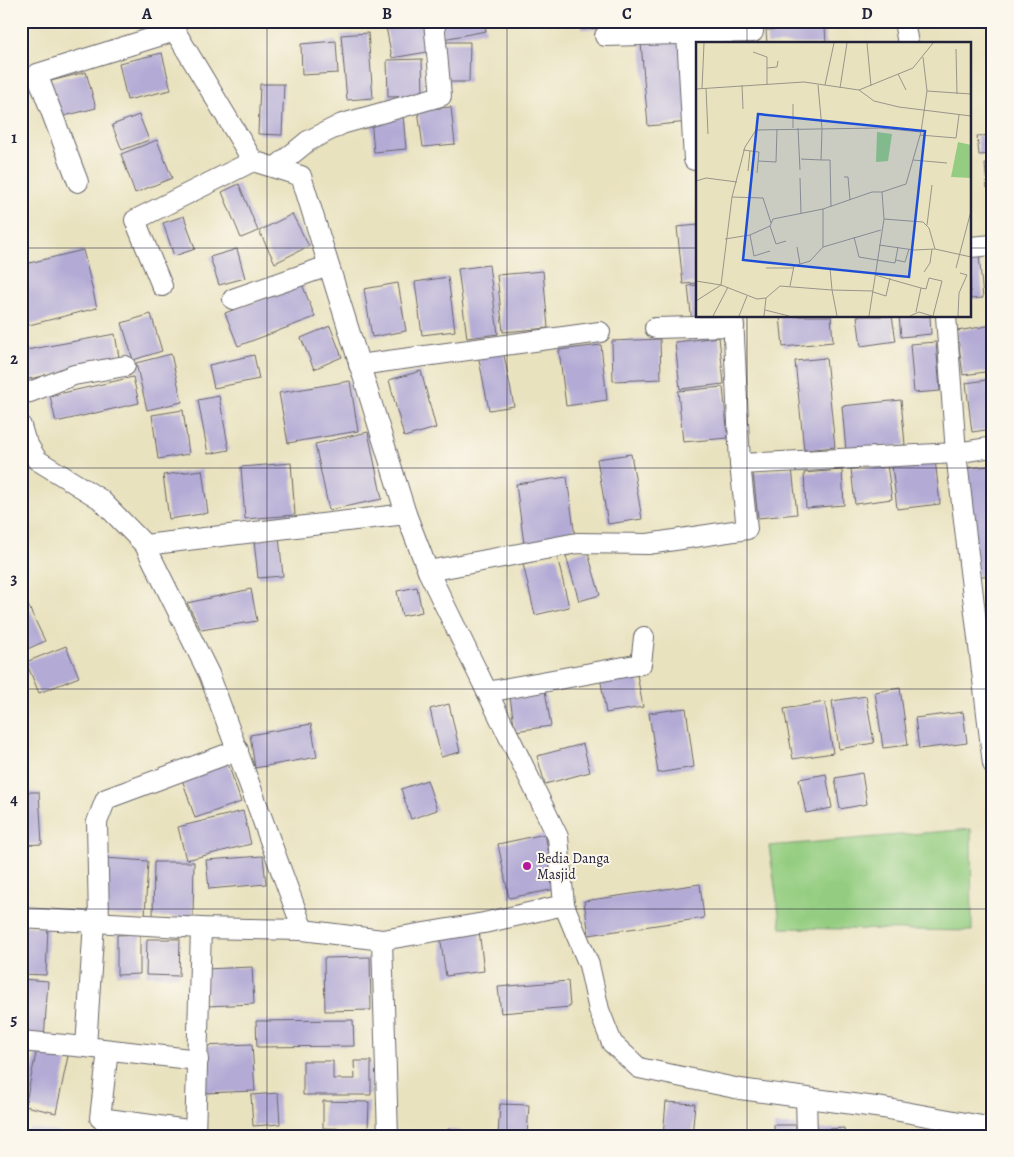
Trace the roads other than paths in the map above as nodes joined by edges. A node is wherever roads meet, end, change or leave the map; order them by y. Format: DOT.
graph roads {
  1 [pos="434,21"];
  2 [pos="753,21"];
  3 [pos="904,21"];
  4 [pos="174,26"];
  5 [pos="687,34"];
  6 [pos="605,36"];
  7 [pos="908,42"];
  8 [pos="696,160"];
  9 [pos="252,161"];
  10 [pos="276,167"];
  11 [pos="78,182"];
  12 [pos="993,245"];
  13 [pos="972,247"];
  14 [pos="328,266"];
  15 [pos="162,286"];
  16 [pos="233,299"];
  17 [pos="946,318"];
  18 [pos="734,321"];
  19 [pos="655,328"];
  20 [pos="600,332"];
  21 [pos="359,365"];
  22 [pos="125,366"];
  23 [pos="21,393"];
  24 [pos="21,426"];
  25 [pos="993,447"];
  26 [pos="956,453"];
  27 [pos="740,464"];
  28 [pos="406,514"];
  29 [pos="145,545"];
  30 [pos="428,571"];
  31 [pos="644,637"];
  32 [pos="487,692"];
  33 [pos="238,750"];
  34 [pos="993,764"];
  35 [pos="564,905"];
  36 [pos="21,918"];
  37 [pos="96,922"];
  38 [pos="201,928"];
  39 [pos="302,930"];
  40 [pos="382,940"];
  41 [pos="21,1041"];
  42 [pos="86,1047"];
  43 [pos="108,1050"];
  44 [pos="198,1060"];
  45 [pos="806,1098"];
  46 [pos="987,1130"];
  47 [pos="195,1133"];
  48 [pos="388,1136"];
  49 [pos="807,1136"];
  1 -- 10 [label="street"];
  2 -- 5 [label="street"];
  3 -- 7 [label="street"];
  4 -- 9 [label="street"];
  4 -- 11 [label="street"];
  5 -- 6 [label="street"];
  5 -- 8 [label="street"];
  9 -- 10 [label="street"];
  9 -- 15 [label="street"];
  10 -- 14 [label="street"];
  12 -- 13 [label="street"];
  14 -- 16 [label="street"];
  14 -- 21 [label="street"];
  17 -- 26 [label="street"];
  18 -- 19 [label="street"];
  18 -- 27 [label="street"];
  20 -- 21 [label="street"];
  21 -- 28 [label="street"];
  22 -- 23 [label="street"];
  24 -- 29 [label="street"];
  25 -- 26 [label="street"];
  26 -- 27 [label="street"];
  26 -- 34 [label="street"];
  27 -- 30 [label="street"];
  28 -- 29 [label="street"];
  28 -- 30 [label="street"];
  29 -- 33 [label="street"];
  30 -- 32 [label="street"];
  31 -- 32 [label="street"];
  32 -- 35 [label="street"];
  33 -- 37 [label="street"];
  33 -- 39 [label="street"];
  35 -- 40 [label="street"];
  35 -- 45 [label="street"];
  36 -- 37 [label="street"];
  37 -- 38 [label="street"];
  37 -- 42 [label="street"];
  38 -- 39 [label="street"];
  38 -- 44 [label="street"];
  39 -- 40 [label="street"];
  40 -- 48 [label="street"];
  41 -- 42 [label="street"];
  42 -- 43 [label="street"];
  43 -- 44 [label="street"];
  43 -- 47 [label="street"];
  44 -- 47 [label="street"];
  45 -- 46 [label="street"];
  45 -- 49 [label="street"];
}
